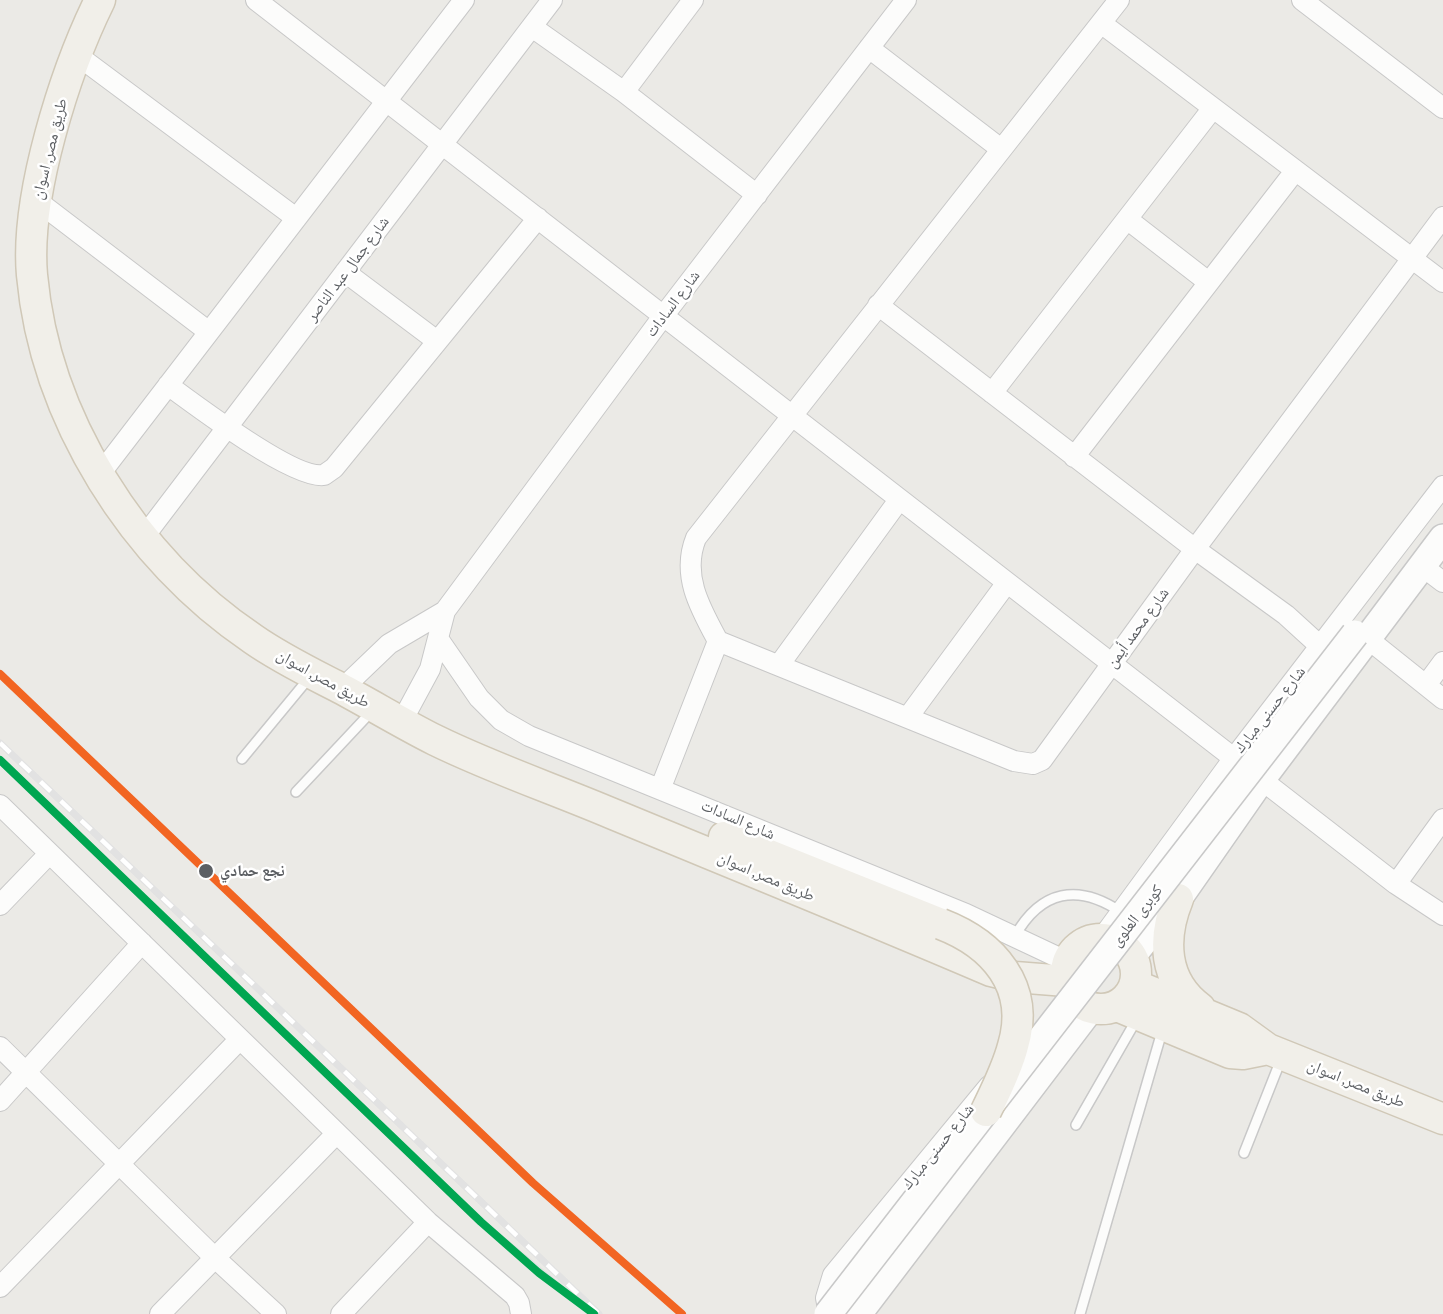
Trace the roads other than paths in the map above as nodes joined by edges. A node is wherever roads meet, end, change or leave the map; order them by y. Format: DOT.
graph roads {
  1 [pos="100,0"];
  2 [pos="256,0"];
  3 [pos="464,0"];
  4 [pos="552,0"];
  5 [pos="693,0"];
  6 [pos="906,0"];
  7 [pos="1119,0"];
  8 [pos="1302,0"];
  9 [pos="1101,23"];
  10 [pos="532,27"];
  11 [pos="869,48"];
  12 [pos="77,55"];
  13 [pos="624,92"];
  14 [pos="387,100"];
  15 [pos="1213,108"];
  16 [pos="1443,108"];
  17 [pos="442,144"];
  18 [pos="1001,149"];
  19 [pos="1295,171"];
  20 [pos="757,195"];
  21 [pos="36,200"];
  22 [pos="1443,217"];
  23 [pos="296,218"];
  24 [pos="538,218"];
  25 [pos="1127,219"];
  26 [pos="1412,259"];
  27 [pos="345,272"];
  28 [pos="1208,281"];
  29 [pos="1443,282"];
  30 [pos="879,305"];
  31 [pos="664,315"];
  32 [pos="209,332"];
  33 [pos="437,341"];
  34 [pos="168,386"];
  35 [pos="992,393"];
  36 [pos="793,416"];
  37 [pos="228,428"];
  38 [pos="1074,457"];
  39 [pos="100,474"];
  40 [pos="1443,486"];
  41 [pos="899,500"];
  42 [pos="1443,516"];
  43 [pos="143,538"];
  44 [pos="1443,538"];
  45 [pos="1195,549"];
  46 [pos="1433,574"];
  47 [pos="1006,584"];
  48 [pos="445,611"];
  49 [pos="1362,637"];
  50 [pos="439,640"];
  51 [pos="718,641"];
  52 [pos="1320,646"];
  53 [pos="1443,662"];
  54 [pos="779,665"];
  55 [pos="1111,666"];
  56 [pos="312,674"];
  57 [pos="1426,685"];
  58 [pos="342,689"];
  59 [pos="1443,699"];
  60 [pos="389,714"];
  61 [pos="908,717"];
  62 [pos="435,740"];
  63 [pos="1234,758"];
  64 [pos="242,759"];
  65 [pos="1261,780"];
  66 [pos="661,788"];
  67 [pos="296,792"];
  68 [pos="0,805"];
  69 [pos="1443,819"];
  70 [pos="49,854"];
  71 [pos="1396,884"];
  72 [pos="1178,899"];
  73 [pos="0,905"];
  74 [pos="1121,912"];
  75 [pos="1443,915"];
  76 [pos="1016,936"];
  77 [pos="1102,938"];
  78 [pos="142,943"];
  79 [pos="1067,977"];
  80 [pos="1144,1002"];
  81 [pos="1210,1016"];
  82 [pos="240,1039"];
  83 [pos="0,1047"];
  84 [pos="1275,1052"];
  85 [pos="27,1073"];
  86 [pos="0,1101"];
  87 [pos="986,1111"];
  88 [pos="1441,1114"];
  89 [pos="1076,1125"];
  90 [pos="336,1134"];
  91 [pos="1244,1153"];
  92 [pos="119,1165"];
  93 [pos="428,1222"];
  94 [pos="214,1257"];
  95 [pos="0,1287"];
  96 [pos="160,1314"];
  97 [pos="276,1314"];
  98 [pos="341,1314"];
  99 [pos="521,1314"];
  100 [pos="828,1314"];
  101 [pos="858,1314"];
  102 [pos="1080,1314"];
  1 -- 12 [label="main road, طريق مصر, اسوان"];
  2 -- 14 [label="street"];
  3 -- 14 [label="street"];
  4 -- 10 [label="street, شارع جمال عبد الناصر"];
  5 -- 13 [label="street"];
  6 -- 11 [label="street, شارع السادات"];
  7 -- 9 [label="street"];
  8 -- 16 [label="street"];
  9 -- 15 [label="street"];
  9 -- 18 [label="street"];
  10 -- 13 [label="street"];
  10 -- 17 [label="street, شارع جمال عبد الناصر"];
  11 -- 18 [label="street"];
  11 -- 20 [label="street, شارع السادات"];
  12 -- 21 [label="main road, طريق مصر, اسوان"];
  12 -- 23 [label="street"];
  13 -- 20 [label="street"];
  14 -- 17 [label="street"];
  14 -- 23 [label="street"];
  15 -- 19 [label="street"];
  15 -- 25 [label="street"];
  17 -- 24 [label="street"];
  17 -- 27 [label="street, شارع جمال عبد الناصر"];
  18 -- 30 [label="street"];
  19 -- 26 [label="street"];
  19 -- 28 [label="street"];
  20 -- 31 [label="street, شارع السادات"];
  21 -- 32 [label="street"];
  21 -- 39 [label="main road, طريق مصر, اسوان"];
  22 -- 26 [label="street, شارع محمد أيمن"];
  23 -- 32 [label="street"];
  24 -- 31 [label="street"];
  24 -- 33 [label="street"];
  25 -- 28 [label="street"];
  25 -- 35 [label="street"];
  26 -- 29 [label="street"];
  26 -- 45 [label="street, شارع محمد أيمن"];
  27 -- 33 [label="street"];
  27 -- 37 [label="street, شارع جمال عبد الناصر"];
  28 -- 38 [label="street"];
  30 -- 35 [label="street"];
  30 -- 36 [label="street"];
  31 -- 36 [label="street"];
  31 -- 48 [label="street, شارع السادات"];
  32 -- 34 [label="street"];
  33 -- 37 [label="street"];
  34 -- 37 [label="street"];
  34 -- 39 [label="street"];
  35 -- 38 [label="street"];
  36 -- 41 [label="street"];
  36 -- 51 [label="street"];
  37 -- 43 [label="street, شارع جمال عبد الناصر"];
  38 -- 45 [label="street"];
  39 -- 43 [label="main road, طريق مصر, اسوان"];
  40 -- 52 [label="street, شارع حسنى مبارك"];
  41 -- 47 [label="street"];
  41 -- 54 [label="street"];
  42 -- 49 [label="main road, كوبرى العلوى"];
  43 -- 56 [label="main road, طريق مصر, اسوان"];
  44 -- 46 [label="main road"];
  45 -- 52 [label="street"];
  45 -- 55 [label="street, شارع محمد أيمن"];
  46 -- 49 [label="main road"];
  47 -- 55 [label="street"];
  47 -- 61 [label="street"];
  48 -- 50 [label="street, شارع السادات"];
  48 -- 58 [label="street, شارع السادات"];
  49 -- 57 [label="street"];
  49 -- 65 [label="main road"];
  49 -- 87 [label="main road, كوبرى العلوى, bridge"];
  50 -- 60 [label="street, شارع السادات"];
  50 -- 66 [label="street, شارع السادات"];
  51 -- 54 [label="street, شارع محمد أيمن"];
  51 -- 66 [label="street"];
  52 -- 63 [label="street, شارع حسنى مبارك"];
  53 -- 57 [label="street"];
  54 -- 61 [label="street, شارع محمد أيمن"];
  55 -- 61 [label="street, شارع محمد أيمن"];
  55 -- 63 [label="street"];
  56 -- 58 [label="main road, طريق مصر, اسوان"];
  56 -- 64 [label="lane"];
  57 -- 59 [label="street"];
  58 -- 60 [label="main road, طريق مصر, اسوان"];
  60 -- 62 [label="main road, طريق مصر, اسوان"];
  60 -- 67 [label="lane"];
  62 -- 79 [label="main road, طريق مصر, اسوان"];
  62 -- 87 [label="main road, bridge"];
  63 -- 65 [label="street"];
  63 -- 74 [label="street, شارع حسنى مبارك"];
  65 -- 71 [label="street"];
  65 -- 72 [label="main road"];
  66 -- 76 [label="street, شارع السادات"];
  68 -- 70 [label="street"];
  69 -- 71 [label="street"];
  70 -- 73 [label="street"];
  70 -- 78 [label="street"];
  71 -- 75 [label="street"];
  72 -- 80 [label="main road"];
  72 -- 81 [label="main road"];
  74 -- 76 [label="lane"];
  74 -- 77 [label="street, شارع حسنى مبارك"];
  76 -- 79 [label="street, شارع السادات"];
  77 -- 79 [label="main road"];
  77 -- 80 [label="main road"];
  78 -- 82 [label="street"];
  78 -- 85 [label="street"];
  79 -- 80 [label="main road"];
  79 -- 100 [label="street, شارع حسنى مبارك"];
  80 -- 81 [label="main road, طريق مصر, اسوان"];
  80 -- 84 [label="main road"];
  80 -- 89 [label="lane"];
  80 -- 101 [label="main road"];
  80 -- 102 [label="lane"];
  81 -- 84 [label="main road, طريق مصر, اسوان"];
  82 -- 90 [label="street"];
  82 -- 92 [label="street"];
  83 -- 85 [label="street"];
  84 -- 88 [label="main road, طريق مصر, اسوان"];
  84 -- 91 [label="lane"];
  85 -- 86 [label="street"];
  85 -- 92 [label="street"];
  87 -- 100 [label="main road, كوبرى العلوى, bridge"];
  90 -- 93 [label="street"];
  90 -- 94 [label="street"];
  92 -- 94 [label="street"];
  92 -- 95 [label="street"];
  93 -- 98 [label="street"];
  93 -- 99 [label="street"];
  94 -- 96 [label="street"];
  94 -- 97 [label="street"];
}
